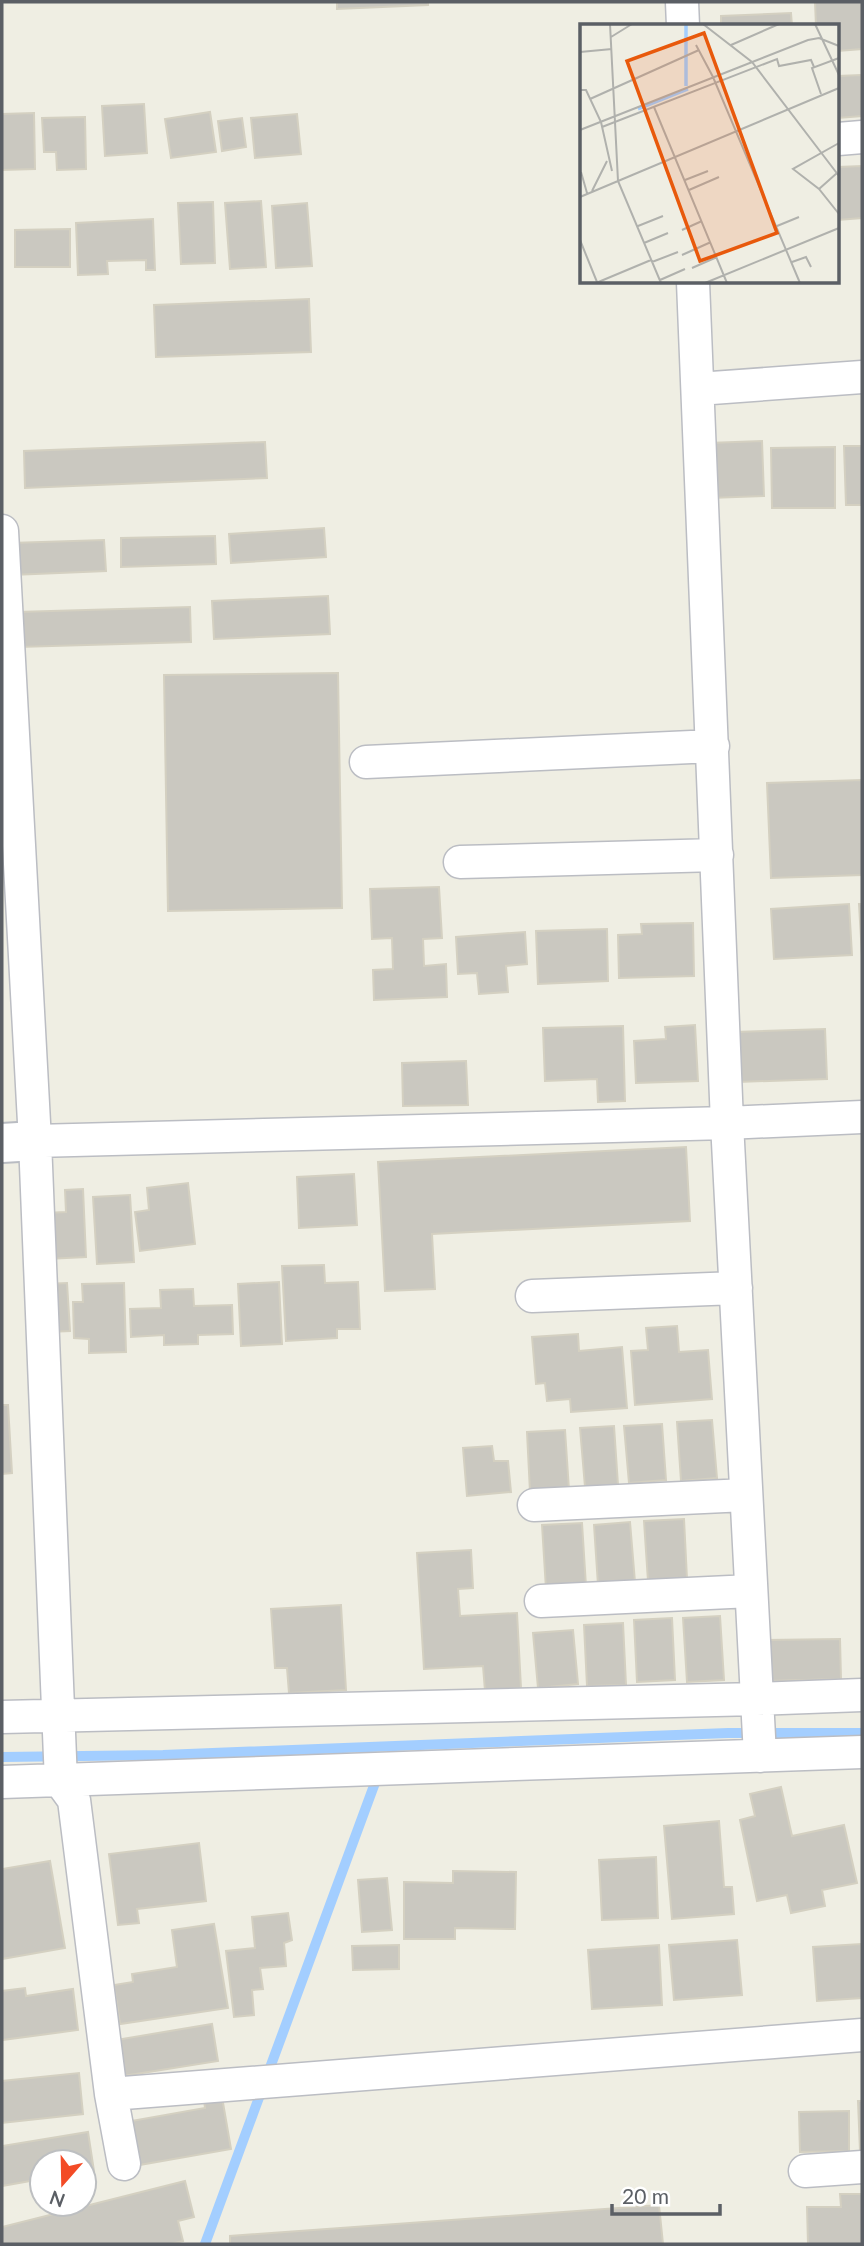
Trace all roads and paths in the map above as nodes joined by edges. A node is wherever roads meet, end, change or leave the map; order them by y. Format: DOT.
graph roads {
  1 [pos="682,2"];
  2 [pos="683,24"];
  3 [pos="862,137"];
  4 [pos="840,139"];
  5 [pos="693,284"];
  6 [pos="862,377"];
  7 [pos="698,389"];
  8 [pos="2,531"];
  9 [pos="713,746"];
  10 [pos="366,762"];
  11 [pos="717,855"];
  12 [pos="460,862"];
  13 [pos="862,1117"];
  14 [pos="727,1123"];
  15 [pos="18,1142"];
  16 [pos="736,1287"];
  17 [pos="532,1296"];
  18 [pos="747,1495"];
  19 [pos="534,1505"];
  20 [pos="751,1591"];
  21 [pos="541,1601"];
  22 [pos="862,1695"];
  23 [pos="757,1699"];
  24 [pos="58,1716"];
  25 [pos="2,1717"];
  26 [pos="862,1752"];
  27 [pos="760,1756"];
  28 [pos="2,1782"];
  29 [pos="61,1782"];
  30 [pos="862,2035"];
  31 [pos="111,2094"];
  32 [pos="124,2164"];
  33 [pos="862,2167"];
  34 [pos="805,2171"];
  1 -- 2 [label="street"];
  3 -- 4 [label="street"];
  5 -- 7 [label="street"];
  6 -- 7 [label="street"];
  7 -- 9 [label="street"];
  8 -- 15 [label="street"];
  9 -- 10 [label="street"];
  9 -- 11 [label="street"];
  11 -- 12 [label="street"];
  11 -- 14 [label="street"];
  13 -- 14 [label="street"];
  14 -- 15 [label="street"];
  14 -- 16 [label="street"];
  15 -- 24 [label="street"];
  16 -- 17 [label="street"];
  16 -- 18 [label="street"];
  18 -- 19 [label="street"];
  18 -- 20 [label="street"];
  20 -- 21 [label="street"];
  20 -- 23 [label="street"];
  22 -- 23 [label="street"];
  23 -- 24 [label="street"];
  23 -- 27 [label="street"];
  24 -- 25 [label="street"];
  24 -- 29 [label="street"];
  26 -- 27 [label="street"];
  27 -- 29 [label="street"];
  28 -- 29 [label="street"];
  29 -- 31 [label="street"];
  30 -- 31 [label="street"];
  31 -- 32 [label="street"];
  33 -- 34 [label="street"];
}
